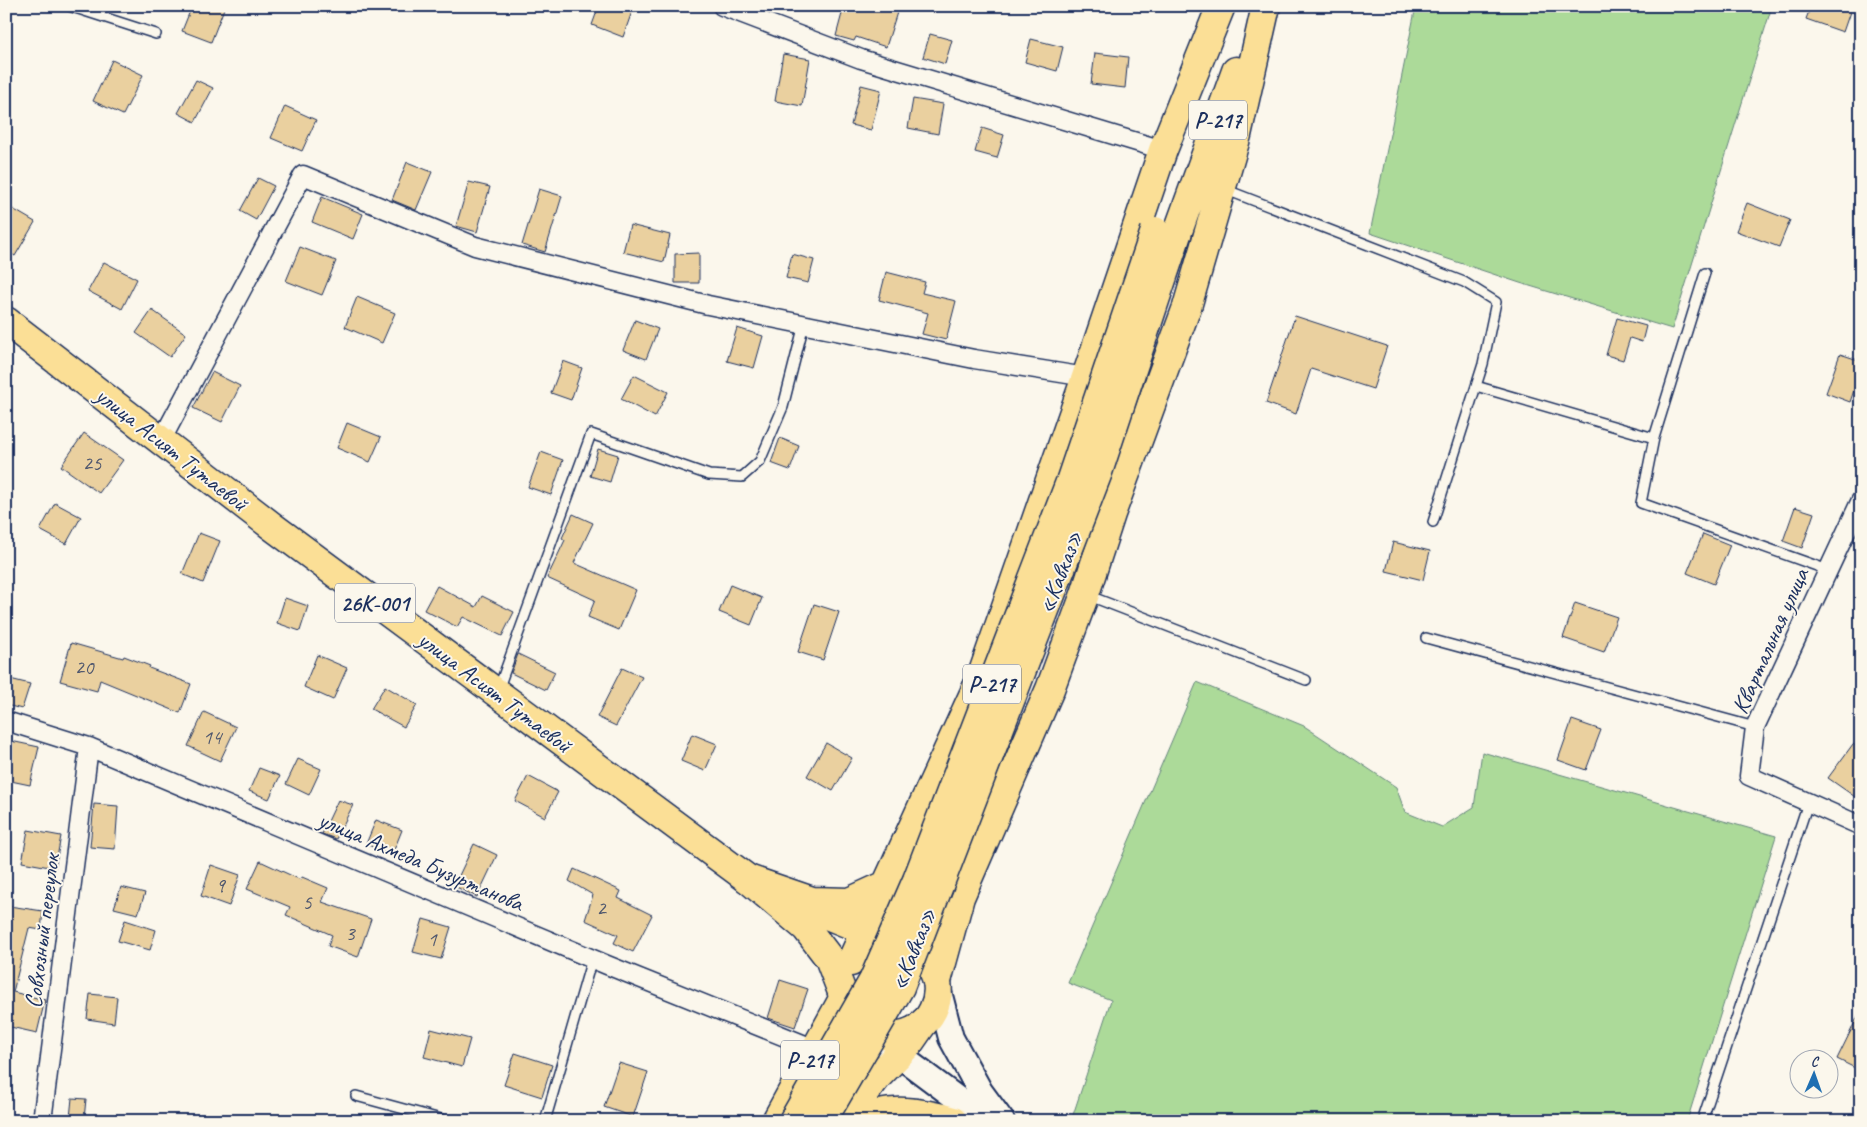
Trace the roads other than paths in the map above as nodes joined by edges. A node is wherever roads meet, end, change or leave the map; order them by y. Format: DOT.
graph roads {
  1 [pos="69,6"];
  2 [pos="722,6"];
  3 [pos="1221,6"];
  4 [pos="1228,6"];
  5 [pos="1260,6"];
  6 [pos="1266,6"];
  7 [pos="156,34"];
  8 [pos="1163,150"];
  9 [pos="1222,188"];
  10 [pos="1166,232"];
  11 [pos="1705,273"];
  12 [pos="6,321"];
  13 [pos="804,324"];
  14 [pos="1086,376"];
  15 [pos="1476,386"];
  16 [pos="1654,438"];
  17 [pos="161,441"];
  18 [pos="1861,500"];
  19 [pos="1433,522"];
  20 [pos="1828,570"];
  21 [pos="1085,594"];
  22 [pos="1426,638"];
  23 [pos="1306,680"];
  24 [pos="497,693"];
  25 [pos="6,721"];
  26 [pos="1755,726"];
  27 [pos="90,747"];
  28 [pos="1808,803"];
  29 [pos="1861,826"];
  30 [pos="748,879"];
  31 [pos="886,885"];
  32 [pos="864,931"];
  33 [pos="894,942"];
  34 [pos="592,959"];
  35 [pos="852,962"];
  36 [pos="937,981"];
  37 [pos="843,995"];
  38 [pos="924,1022"];
  39 [pos="867,1031"];
  40 [pos="816,1050"];
  41 [pos="899,1056"];
  42 [pos="356,1096"];
  43 [pos="42,1121"];
  44 [pos="448,1121"];
  45 [pos="546,1121"];
  46 [pos="776,1121"];
  47 [pos="793,1121"];
  48 [pos="822,1121"];
  49 [pos="847,1121"];
  50 [pos="859,1121"];
  51 [pos="953,1121"];
  52 [pos="987,1121"];
  53 [pos="1002,1121"];
  54 [pos="1702,1121"];
  1 -- 7 [label="lane"];
  2 -- 8 [label="street"];
  3 -- 8 [label="main road, Р-217"];
  4 -- 10 [label="main road, «Кавказ» / Р-217"];
  5 -- 10 [label="main road, «Кавказ» / Р-217"];
  6 -- 9 [label="main road"];
  8 -- 14 [label="main road, Р-217"];
  9 -- 15 [label="lane"];
  9 -- 21 [label="main road"];
  10 -- 47 [label="main road, «Кавказ» / Р-217, bridge"];
  10 -- 48 [label="main road, «Кавказ» / Р-217, bridge"];
  11 -- 16 [label="lane"];
  12 -- 17 [label="main road, улица Асият Тутаевой / 26К-001"];
  13 -- 14 [label="street"];
  13 -- 17 [label="street"];
  13 -- 24 [label="lane"];
  14 -- 31 [label="main road, Р-217"];
  15 -- 16 [label="lane"];
  15 -- 19 [label="lane"];
  16 -- 20 [label="lane"];
  17 -- 24 [label="main road, улица Асият Тутаевой / 26К-001"];
  18 -- 20 [label="street, Квартальная улица"];
  20 -- 26 [label="street, Квартальная улица"];
  21 -- 23 [label="lane"];
  21 -- 36 [label="main road"];
  22 -- 26 [label="lane"];
  24 -- 30 [label="main road, улица Асият Тутаевой / 26К-001"];
  25 -- 27 [label="street, улица Ахмеда Бузуртанова"];
  26 -- 28 [label="street, Квартальная улица"];
  27 -- 34 [label="street, улица Ахмеда Бузуртанова"];
  27 -- 43 [label="street, Совхозный переулок"];
  28 -- 29 [label="street, Квартальная улица"];
  28 -- 54 [label="lane"];
  30 -- 31 [label="main road"];
  30 -- 32 [label="main road"];
  30 -- 37 [label="main road, улица Асият Тутаевой"];
  31 -- 32 [label="main road"];
  32 -- 33 [label="main road"];
  32 -- 35 [label="main road"];
  33 -- 35 [label="main road"];
  33 -- 36 [label="main road"];
  34 -- 40 [label="street, улица Ахмеда Бузуртанова"];
  34 -- 45 [label="lane"];
  35 -- 37 [label="main road"];
  36 -- 38 [label="main road"];
  36 -- 53 [label="main road"];
  37 -- 39 [label="main road"];
  37 -- 40 [label="main road, Р-217"];
  38 -- 39 [label="main road"];
  38 -- 41 [label="main road"];
  39 -- 41 [label="main road"];
  40 -- 46 [label="main road, Р-217"];
  41 -- 49 [label="main road"];
  41 -- 52 [label="main road"];
  42 -- 44 [label="lane"];
  50 -- 51 [label="main road"];
}
